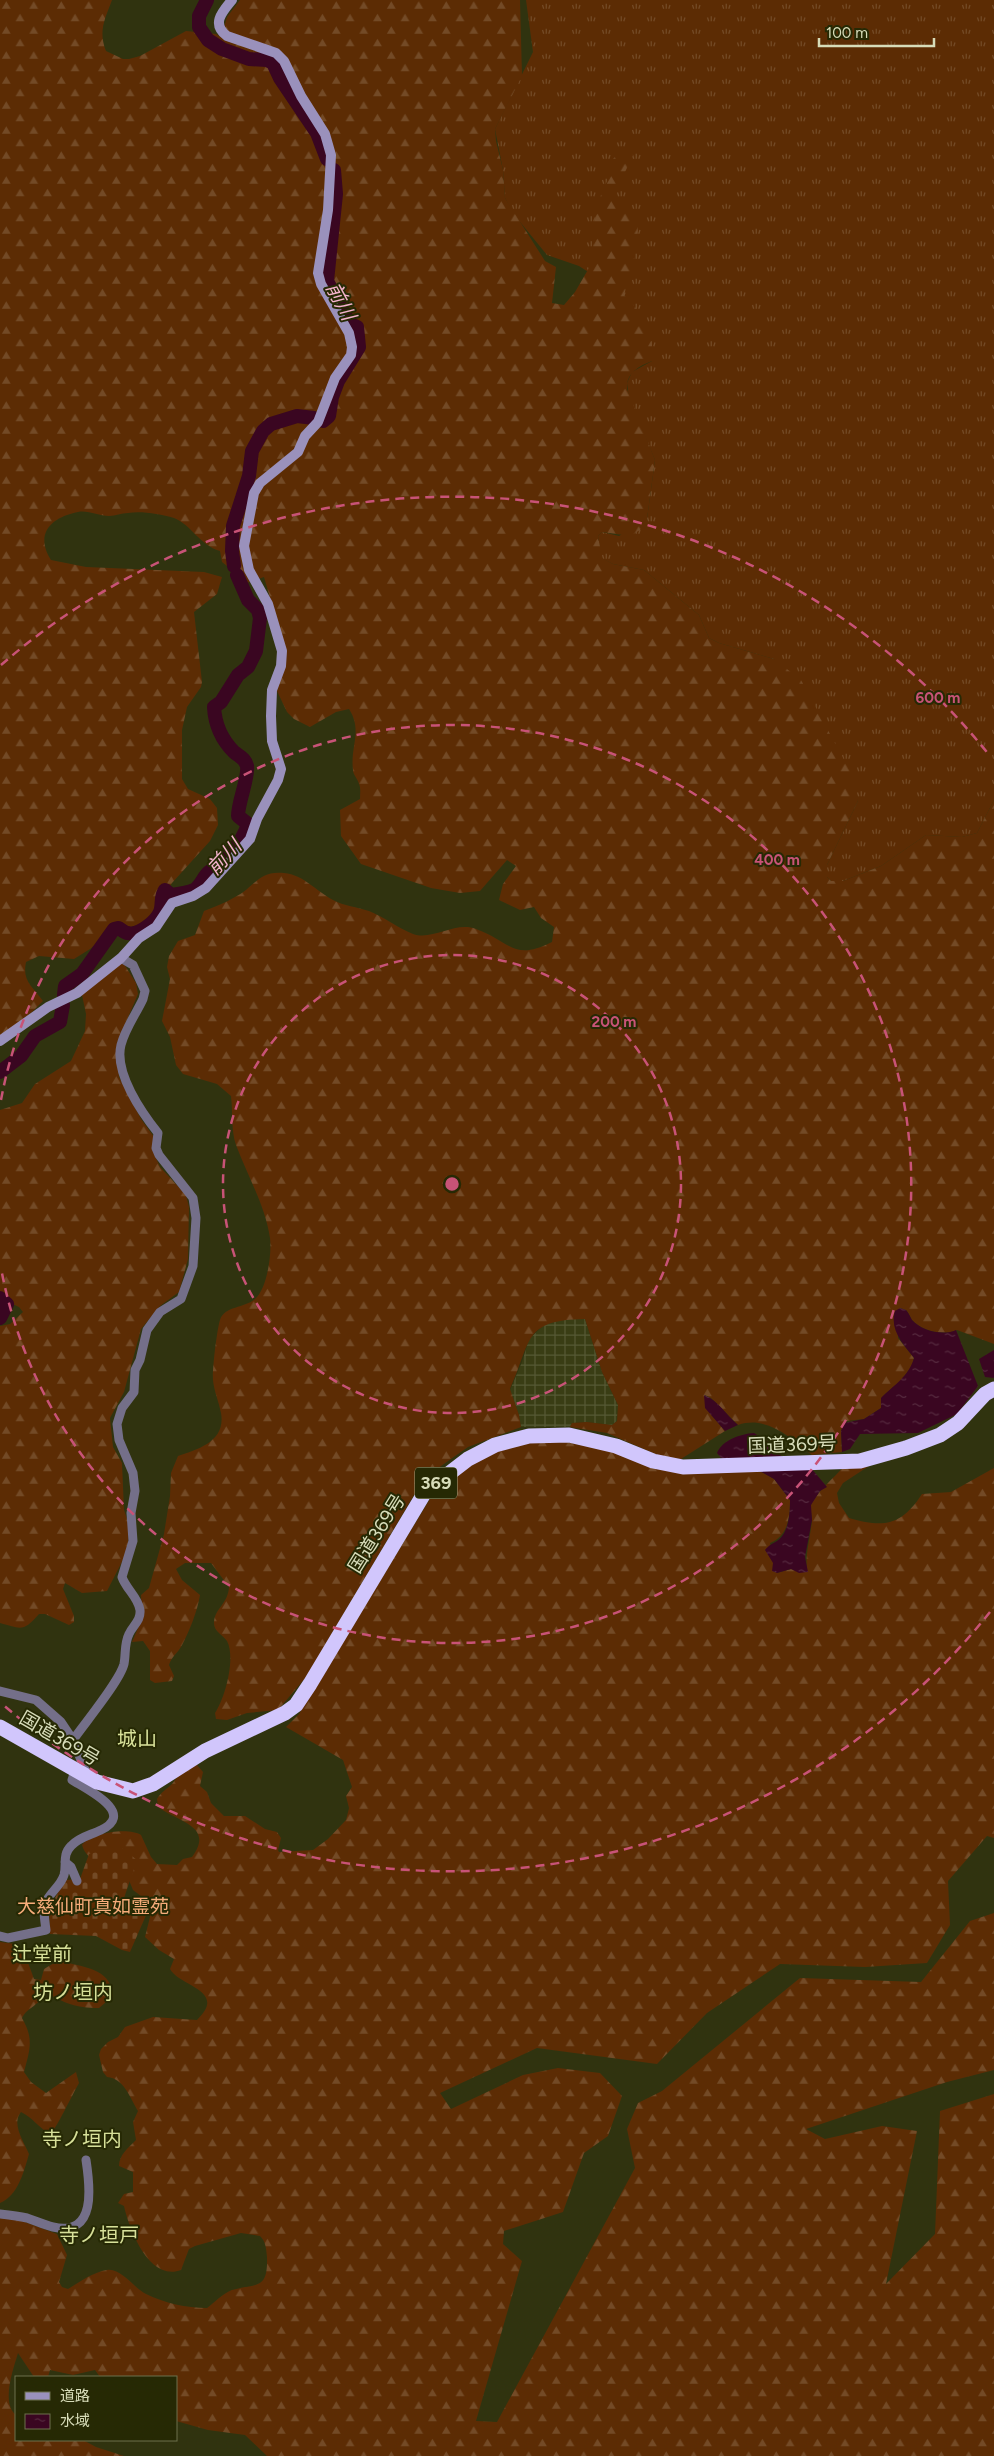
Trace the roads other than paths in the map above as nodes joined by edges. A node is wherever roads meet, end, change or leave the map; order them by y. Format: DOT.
graph roads {
  1 [pos="232,0"];
  2 [pos="121,958"];
  3 [pos="0,1041"];
  4 [pos="994,1390"];
  5 [pos="0,1691"];
  6 [pos="0,1727"];
  7 [pos="72,1740"];
  8 [pos="75,1771"];
  9 [pos="97,1782"];
  10 [pos="65,1862"];
  11 [pos="77,1881"];
  12 [pos="0,1936"];
  13 [pos="86,2160"];
  14 [pos="0,2214"];
  1 -- 2 [label="main road"];
  2 -- 3 [label="main road"];
  2 -- 7 [label="street"];
  4 -- 9 [label="highway, 国道369号 / 369"];
  5 -- 7 [label="street"];
  6 -- 8 [label="highway, 国道369号 / 369"];
  7 -- 9 [label="street"];
  8 -- 9 [label="highway, 国道369号 / 369"];
  8 -- 10 [label="street"];
  10 -- 11 [label="street"];
  10 -- 12 [label="street"];
  13 -- 14 [label="street"];
}
